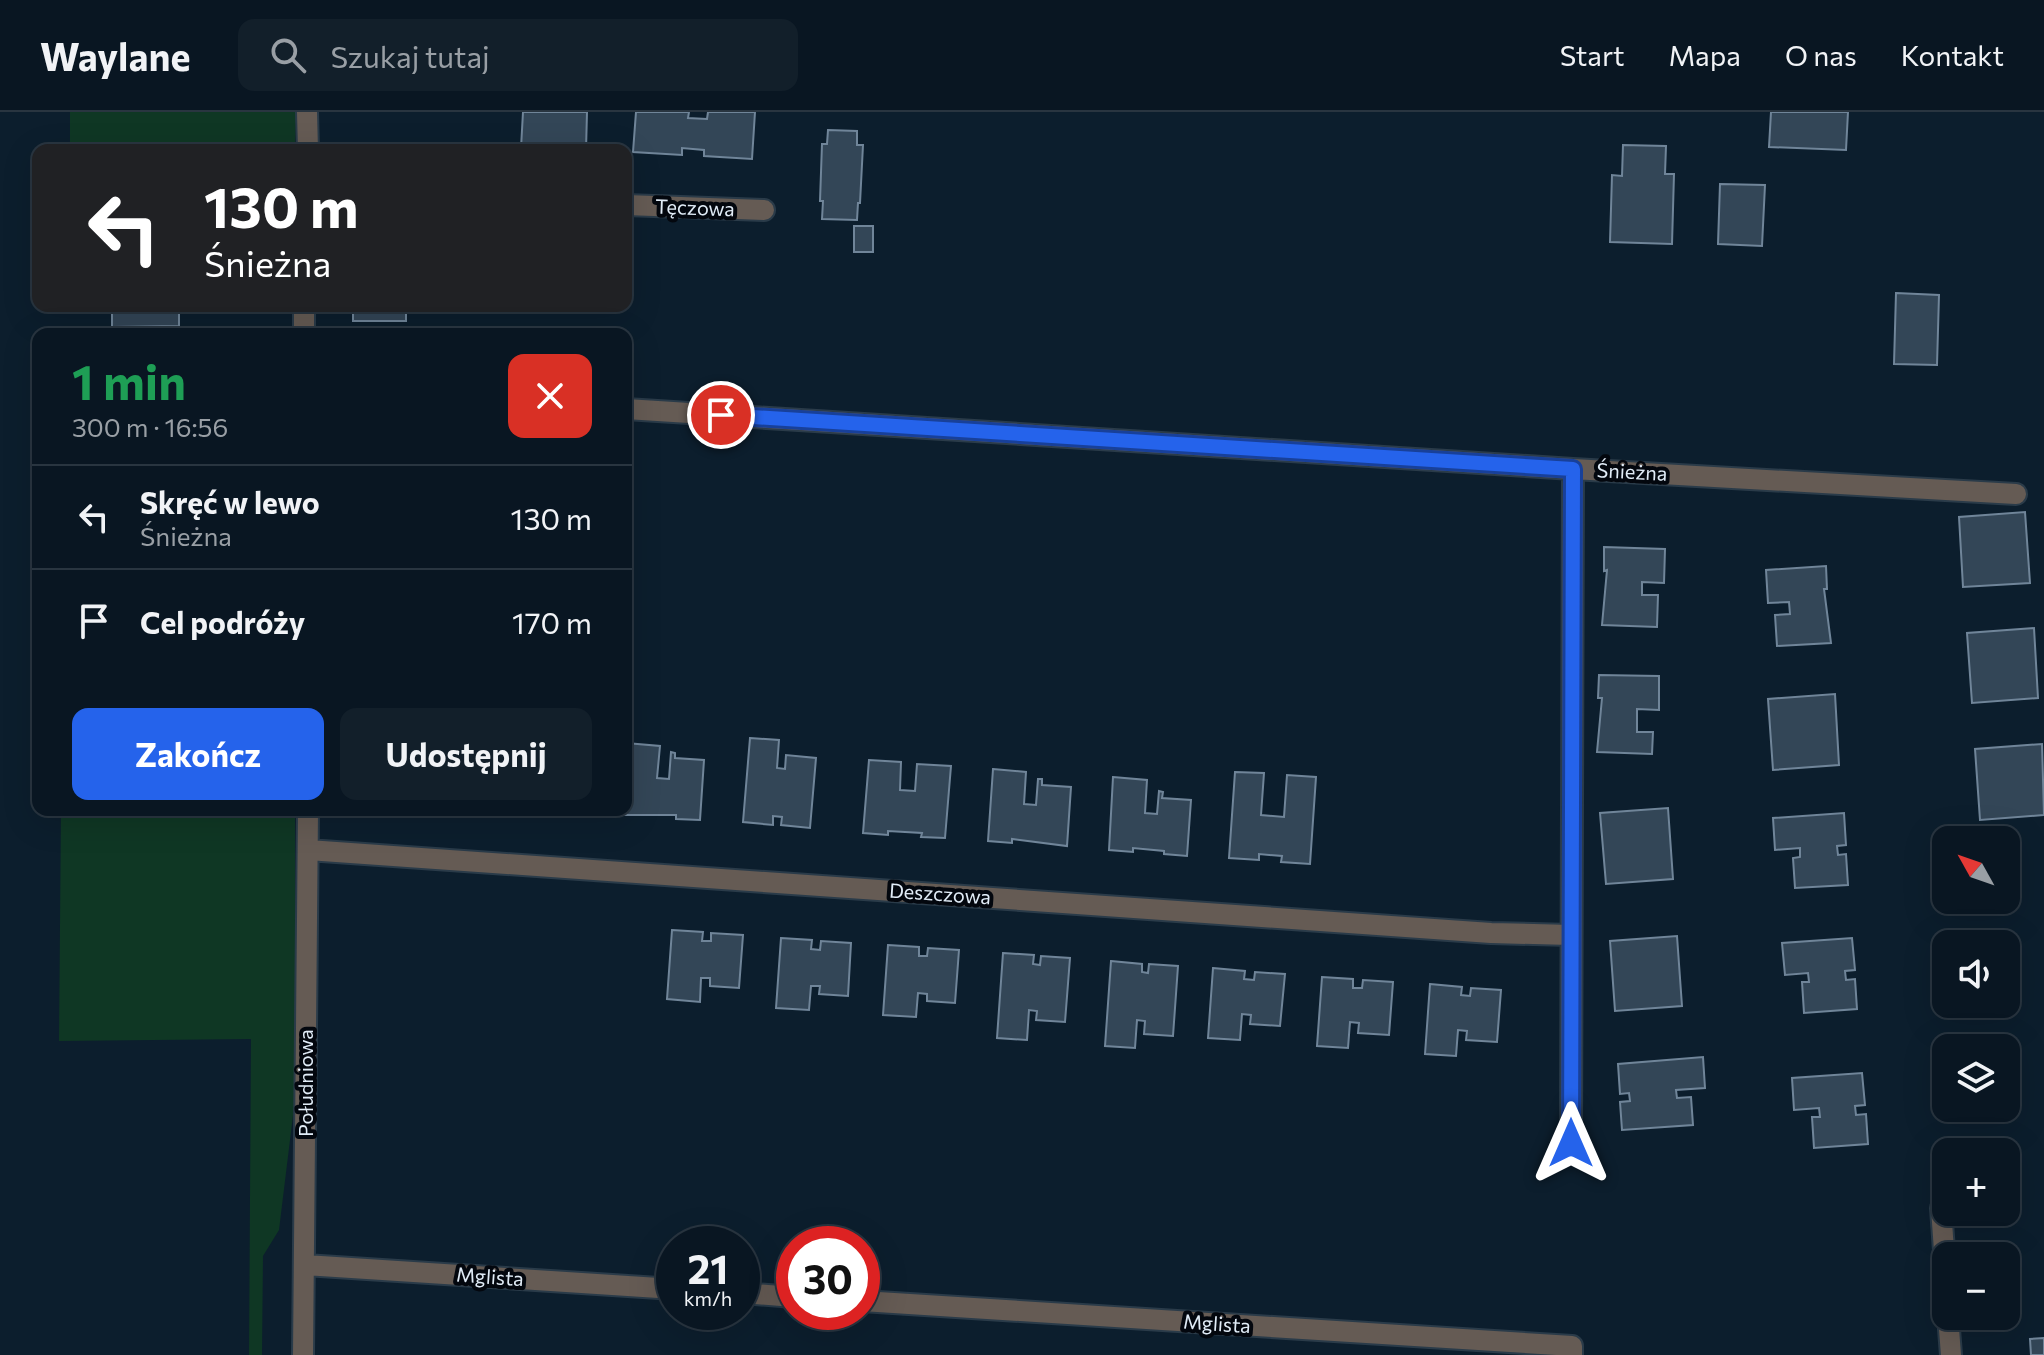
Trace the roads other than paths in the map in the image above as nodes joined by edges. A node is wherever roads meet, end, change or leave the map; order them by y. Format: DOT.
graph roads {
  1 [pos="307,112"];
  2 [pos="308,144"];
  3 [pos="632,205"];
  4 [pos="764,210"];
  5 [pos="632,409"];
  6 [pos="1573,469"];
  7 [pos="2016,494"];
  8 [pos="308,816"];
  9 [pos="308,850"];
  10 [pos="1571,935"];
  11 [pos="1571,1143"];
  12 [pos="305,1265"];
  13 [pos="656,1288"];
  14 [pos="880,1302"];
  15 [pos="1949,1330"];
  16 [pos="1572,1351"];
  17 [pos="303,1355"];
  18 [pos="1951,1355"];
  1 -- 2 [label="street"];
  3 -- 4 [label="street, Tęczowa"];
  5 -- 6 [label="street, Śnieżna"];
  6 -- 7 [label="street, Śnieżna"];
  6 -- 10 [label="street"];
  8 -- 9 [label="street, Południowa"];
  9 -- 10 [label="street, Deszczowa"];
  9 -- 12 [label="street, Południowa"];
  10 -- 11 [label="street"];
  12 -- 13 [label="street, Mglista"];
  12 -- 17 [label="street, Południowa"];
  14 -- 16 [label="street, Mglista"];
  15 -- 18 [label="street"];
}
